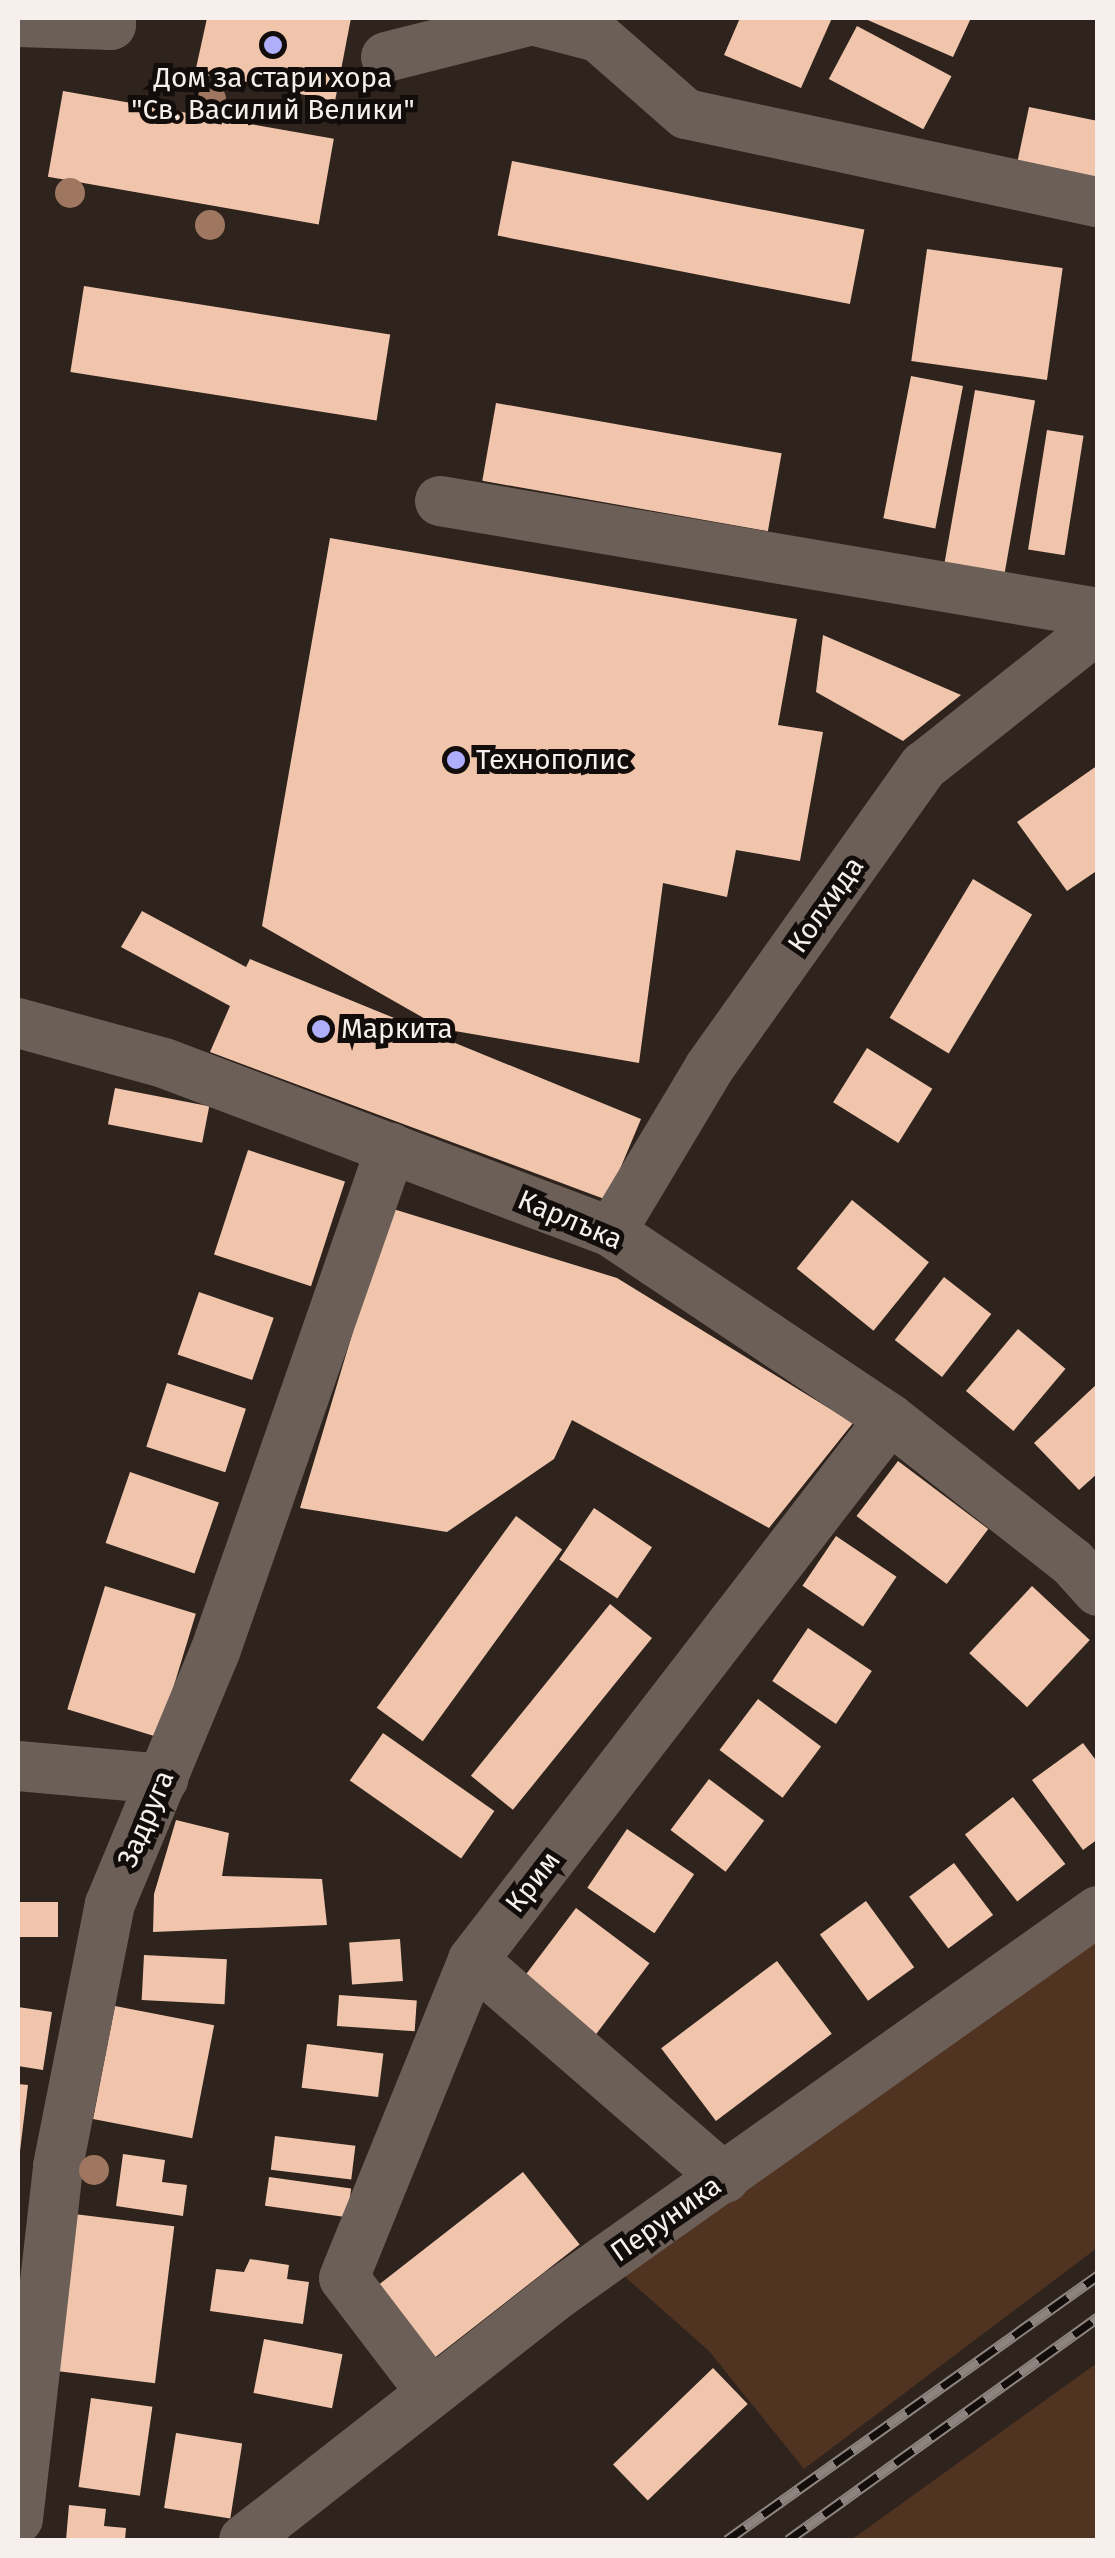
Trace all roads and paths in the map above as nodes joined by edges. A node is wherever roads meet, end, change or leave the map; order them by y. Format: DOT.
graph roads {
  1 [pos="111,18"];
  2 [pos="18,22"];
  3 [pos="386,57"];
  4 [pos="1098,202"];
  5 [pos="440,500"];
  6 [pos="1098,613"];
  7 [pos="1098,628"];
  8 [pos="18,1024"];
  9 [pos="392,1148"];
  10 [pos="611,1232"];
  11 [pos="890,1419"];
  12 [pos="1098,1591"];
  13 [pos="18,1766"];
  14 [pos="163,1778"];
  15 [pos="1098,1911"];
  16 [pos="473,1960"];
  17 [pos="724,2178"];
  18 [pos="431,2392"];
  19 [pos="18,2520"];
  20 [pos="244,2540"];
  1 -- 2 [label="street"];
  3 -- 4 [label="street"];
  5 -- 6 [label="street"];
  7 -- 10 [label="street, Колхида"];
  8 -- 9 [label="street, Карлъка"];
  9 -- 10 [label="street, Карлъка"];
  9 -- 14 [label="street, Задруга"];
  10 -- 11 [label="street, Карлъка"];
  11 -- 12 [label="street, Карлъка"];
  11 -- 16 [label="street, Крим"];
  13 -- 14 [label="street"];
  14 -- 19 [label="street, Задруга"];
  15 -- 17 [label="street, Перуника"];
  16 -- 17 [label="street"];
  16 -- 18 [label="street, Крим"];
  17 -- 18 [label="street, Перуника"];
  18 -- 20 [label="street, Перуника"];
}
